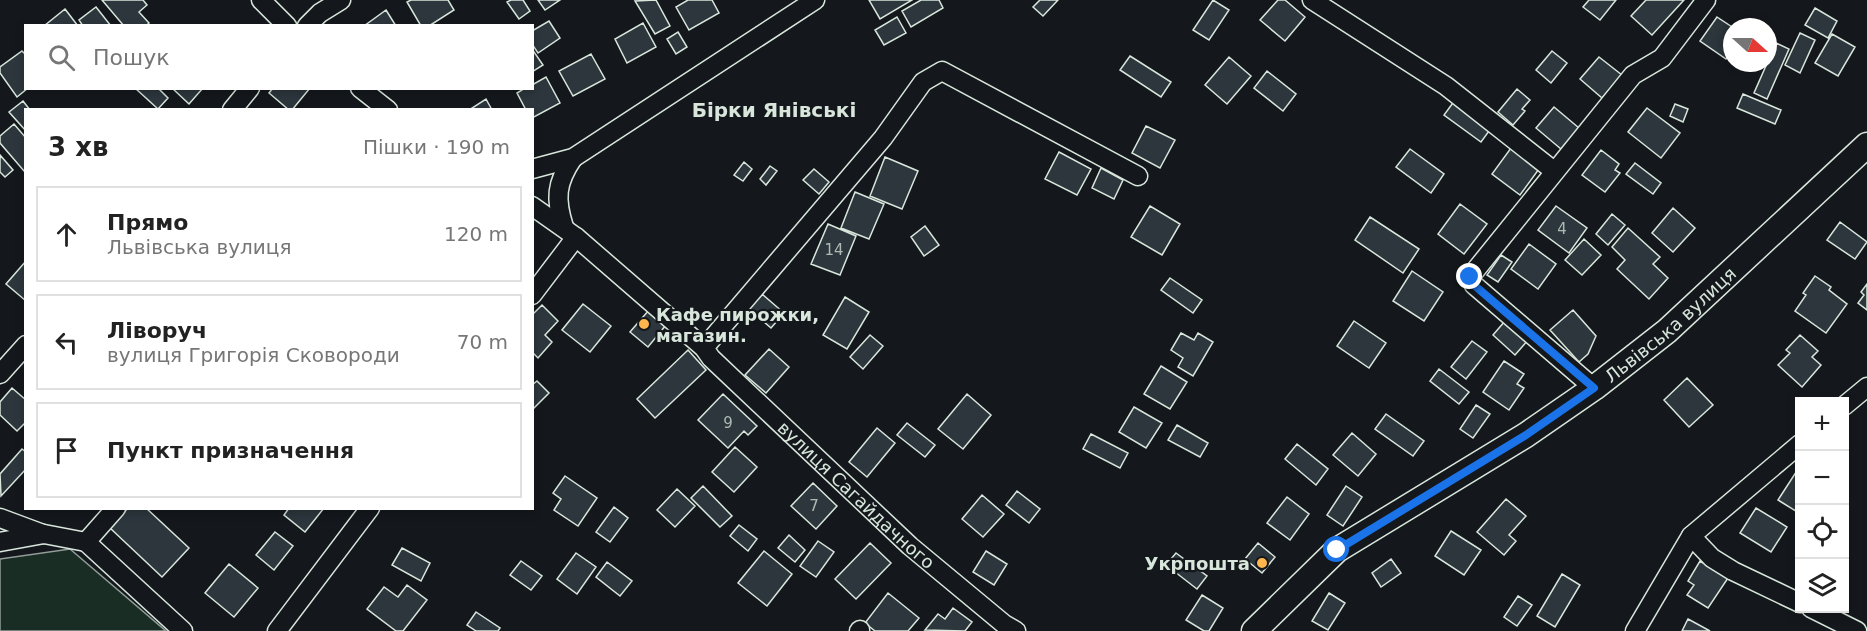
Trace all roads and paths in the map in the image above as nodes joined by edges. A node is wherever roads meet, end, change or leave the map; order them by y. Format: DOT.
graph roads {
  1 [pos="261,0"];
  2 [pos="341,0"];
  3 [pos="815,0"];
  4 [pos="1312,0"];
  5 [pos="1706,0"];
  6 [pos="285,24"];
  7 [pos="309,24"];
  8 [pos="248,90"];
  9 [pos="363,90"];
  10 [pos="234,108"];
  11 [pos="385,108"];
  12 [pos="1867,145"];
  13 [pos="573,158"];
  14 [pos="534,168"];
  15 [pos="1554,171"];
  16 [pos="1138,176"];
  17 [pos="534,208"];
  18 [pos="570,232"];
  19 [pos="534,292"];
  20 [pos="24,347"];
  21 [pos="704,348"];
  22 [pos="0,374"];
  23 [pos="1867,387"];
  24 [pos="1594,388"];
  25 [pos="1849,403"];
  26 [pos="1795,448"];
  27 [pos="114,510"];
  28 [pos="368,510"];
  29 [pos="0,518"];
  30 [pos="44,534"];
  31 [pos="1691,536"];
  32 [pos="0,542"];
  33 [pos="86,542"];
  34 [pos="1795,601"];
  35 [pos="1819,613"];
  36 [pos="183,631"];
  37 [pos="276,631"];
  38 [pos="1016,631"];
  39 [pos="1254,631"];
  40 [pos="1635,631"];
  41 [pos="1857,631"];
  1 -- 6 [label="street"];
  2 -- 7 [label="street"];
  3 -- 13 [label="street"];
  4 -- 15 [label="street"];
  5 -- 15 [label="street"];
  8 -- 10 [label="street"];
  9 -- 11 [label="street"];
  12 -- 24 [label="main road, Львівська вулиця"];
  13 -- 14 [label="street"];
  13 -- 18 [label="street"];
  15 -- 24 [label="street"];
  16 -- 21 [label="street"];
  17 -- 18 [label="street, вулиця Сагайдачного"];
  18 -- 19 [label="street"];
  18 -- 21 [label="street, вулиця Сагайдачного"];
  20 -- 22 [label="street"];
  21 -- 38 [label="street, вулиця Сагайдачного"];
  23 -- 25 [label="street"];
  24 -- 39 [label="main road, Львівська вулиця"];
  26 -- 31 [label="street"];
  27 -- 33 [label="street"];
  28 -- 37 [label="street"];
  29 -- 30 [label="street"];
  30 -- 32 [label="street"];
  30 -- 33 [label="street"];
  31 -- 34 [label="street"];
  31 -- 40 [label="street"];
  33 -- 36 [label="street"];
  35 -- 41 [label="street"];
}
